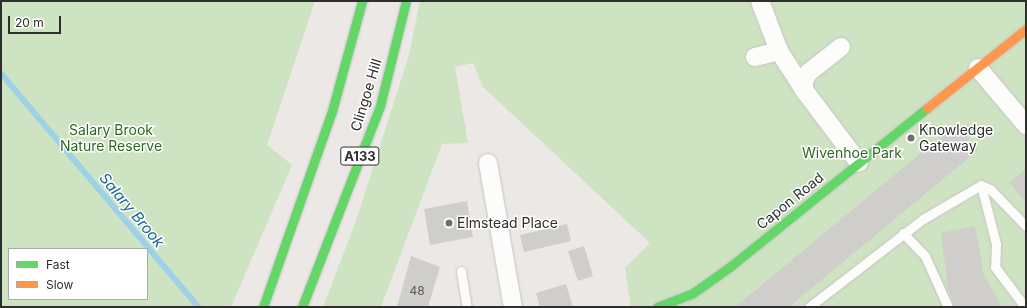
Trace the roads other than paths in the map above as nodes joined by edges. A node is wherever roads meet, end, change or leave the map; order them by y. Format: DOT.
graph roads {
  1 [pos="362,1"];
  2 [pos="406,1"];
  3 [pos="760,1"];
  4 [pos="1026,29"];
  5 [pos="841,47"];
  6 [pos="779,50"];
  7 [pos="755,57"];
  8 [pos="978,68"];
  9 [pos="804,90"];
  10 [pos="1026,125"];
  11 [pos="488,163"];
  12 [pos="859,163"];
  13 [pos="981,185"];
  14 [pos="1026,226"];
  15 [pos="904,234"];
  16 [pos="461,271"];
  17 [pos="263,307"];
  18 [pos="302,307"];
  19 [pos="467,307"];
  20 [pos="513,307"];
  21 [pos="660,307"];
  22 [pos="810,307"];
  23 [pos="948,307"];
  24 [pos="1025,307"];
  1 -- 17 [label="main road, Clingoe Hill / A133"];
  2 -- 18 [label="main road, Clingoe Hill / A133"];
  3 -- 6 [label="street"];
  4 -- 8 [label="main road, Capon Road"];
  5 -- 9 [label="street"];
  6 -- 7 [label="street"];
  6 -- 9 [label="street"];
  8 -- 10 [label="street"];
  8 -- 12 [label="main road, Capon Road"];
  9 -- 12 [label="street"];
  11 -- 20 [label="street"];
  12 -- 21 [label="main road, Capon Road"];
  13 -- 14 [label="lane"];
  13 -- 15 [label="lane"];
  13 -- 24 [label="lane"];
  15 -- 22 [label="lane"];
  15 -- 23 [label="lane"];
  16 -- 19 [label="lane"];
}
